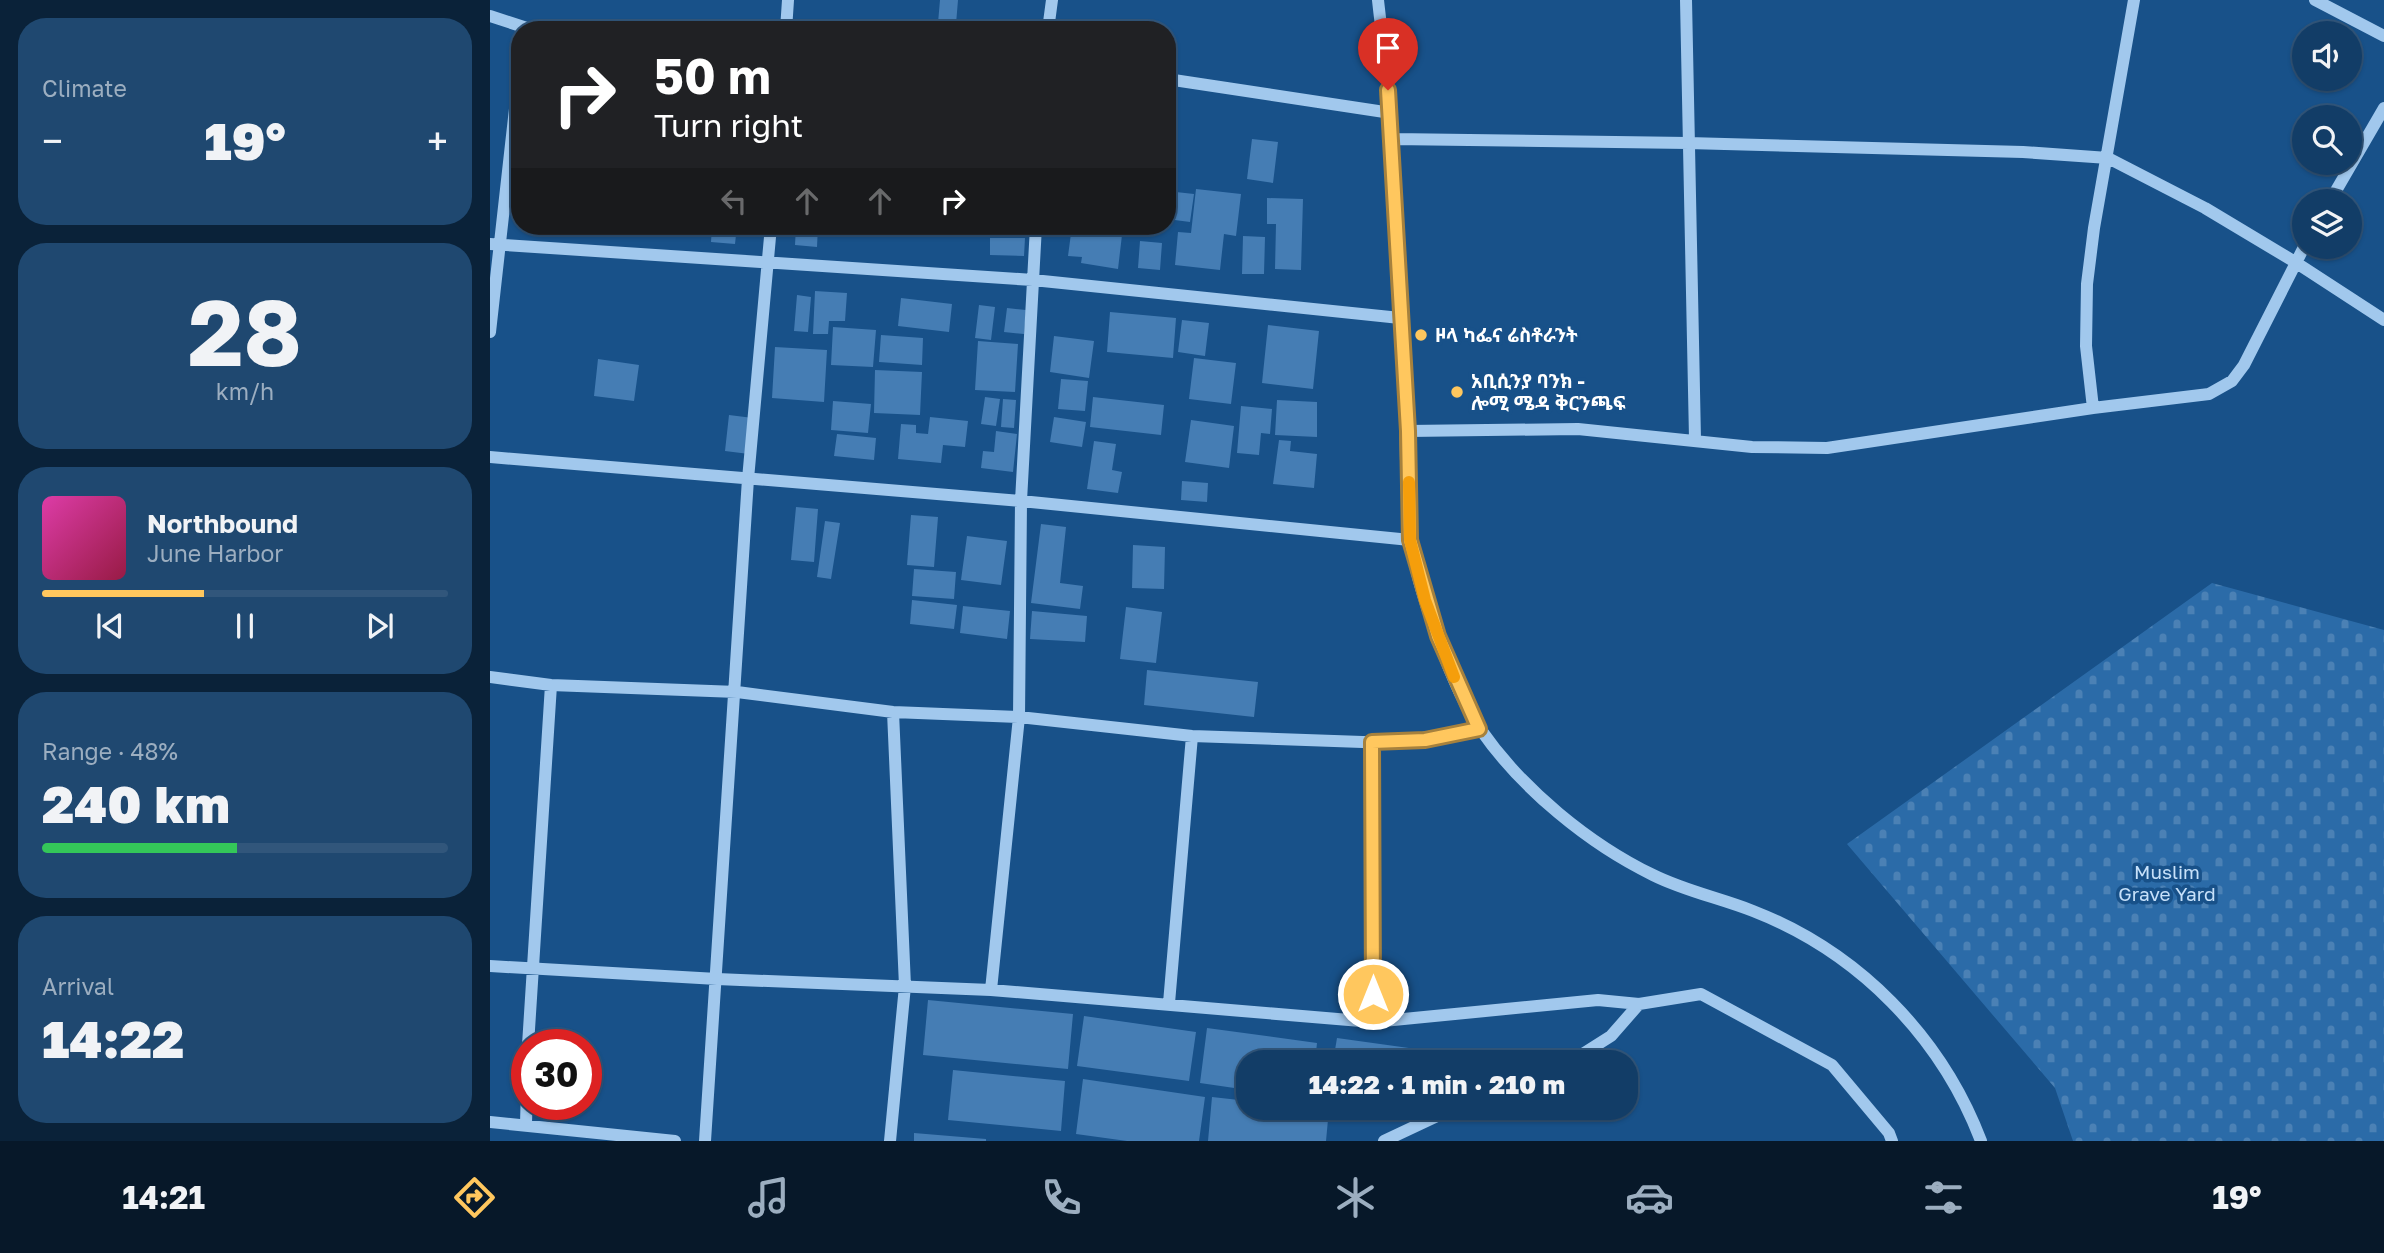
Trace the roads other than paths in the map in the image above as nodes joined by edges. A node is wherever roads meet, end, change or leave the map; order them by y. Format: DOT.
graph roads {
  1 [pos="788,0"];
  2 [pos="1052,0"];
  3 [pos="1378,0"];
  4 [pos="1686,0"];
  5 [pos="2134,0"];
  6 [pos="2315,0"];
  7 [pos="490,16"];
  8 [pos="787,21"];
  9 [pos="1049,21"];
  10 [pos="511,23"];
  11 [pos="2384,36"];
  12 [pos="1176,80"];
  13 [pos="2384,108"];
  14 [pos="1391,113"];
  15 [pos="511,129"];
  16 [pos="1393,139"];
  17 [pos="1688,143"];
  18 [pos="2108,158"];
  19 [pos="2337,189"];
  20 [pos="770,235"];
  21 [pos="1036,235"];
  22 [pos="495,244"];
  23 [pos="2297,259"];
  24 [pos="2295,262"];
  25 [pos="768,264"];
  26 [pos="1033,280"];
  27 [pos="1400,318"];
  28 [pos="2384,320"];
  29 [pos="490,332"];
  30 [pos="2093,408"];
  31 [pos="1408,431"];
  32 [pos="1695,439"];
  33 [pos="490,457"];
  34 [pos="748,479"];
  35 [pos="1021,501"];
  36 [pos="1410,540"];
  37 [pos="490,677"];
  38 [pos="551,685"];
  39 [pos="737,692"];
  40 [pos="893,712"];
  41 [pos="1019,717"];
  42 [pos="1479,729"];
  43 [pos="1192,736"];
  44 [pos="1372,742"];
  45 [pos="490,966"];
  46 [pos="530,970"];
  47 [pos="717,979"];
  48 [pos="905,986"];
  49 [pos="991,990"];
  50 [pos="1169,1003"];
  51 [pos="1639,1004"];
  52 [pos="1373,1022"];
  53 [pos="528,1029"];
  54 [pos="1589,1050"];
  55 [pos="526,1120"];
  56 [pos="1429,1120"];
  57 [pos="490,1122"];
  58 [pos="526,1123"];
  59 [pos="675,1141"];
  60 [pos="705,1141"];
  61 [pos="890,1141"];
  62 [pos="1384,1141"];
  63 [pos="1892,1141"];
  64 [pos="1981,1141"];
  1 -- 8 [label="street"];
  2 -- 9 [label="street"];
  3 -- 14 [label="street"];
  4 -- 17 [label="street"];
  5 -- 18 [label="street"];
  6 -- 11 [label="street"];
  7 -- 10 [label="street"];
  12 -- 14 [label="street"];
  13 -- 19 [label="street"];
  14 -- 16 [label="street"];
  15 -- 22 [label="street"];
  16 -- 17 [label="street"];
  16 -- 27 [label="street"];
  17 -- 18 [label="street"];
  17 -- 32 [label="street"];
  18 -- 24 [label="street"];
  18 -- 30 [label="street"];
  20 -- 25 [label="street"];
  21 -- 26 [label="street"];
  22 -- 25 [label="street"];
  22 -- 29 [label="street"];
  23 -- 24 [label="street"];
  24 -- 28 [label="street"];
  24 -- 30 [label="street"];
  25 -- 26 [label="street"];
  25 -- 34 [label="street"];
  26 -- 27 [label="street"];
  26 -- 35 [label="street"];
  27 -- 31 [label="street"];
  30 -- 32 [label="street"];
  31 -- 32 [label="street"];
  31 -- 36 [label="street"];
  33 -- 34 [label="street"];
  34 -- 35 [label="street"];
  34 -- 39 [label="street"];
  35 -- 36 [label="street"];
  35 -- 41 [label="street"];
  36 -- 42 [label="street"];
  37 -- 38 [label="street"];
  38 -- 39 [label="street"];
  38 -- 46 [label="street"];
  39 -- 40 [label="street"];
  39 -- 47 [label="street"];
  40 -- 41 [label="street"];
  40 -- 48 [label="street"];
  41 -- 43 [label="street"];
  41 -- 49 [label="street"];
  42 -- 44 [label="street"];
  42 -- 64 [label="street"];
  43 -- 44 [label="street"];
  43 -- 50 [label="street"];
  44 -- 52 [label="street"];
  45 -- 46 [label="street"];
  46 -- 47 [label="street"];
  46 -- 53 [label="street"];
  47 -- 48 [label="street"];
  47 -- 60 [label="street"];
  48 -- 49 [label="street"];
  48 -- 61 [label="street"];
  49 -- 50 [label="street"];
  50 -- 52 [label="street"];
  51 -- 52 [label="street"];
  51 -- 54 [label="street"];
  51 -- 63 [label="street"];
  55 -- 58 [label="street"];
  56 -- 62 [label="street"];
  57 -- 58 [label="street"];
  58 -- 59 [label="street"];
}
